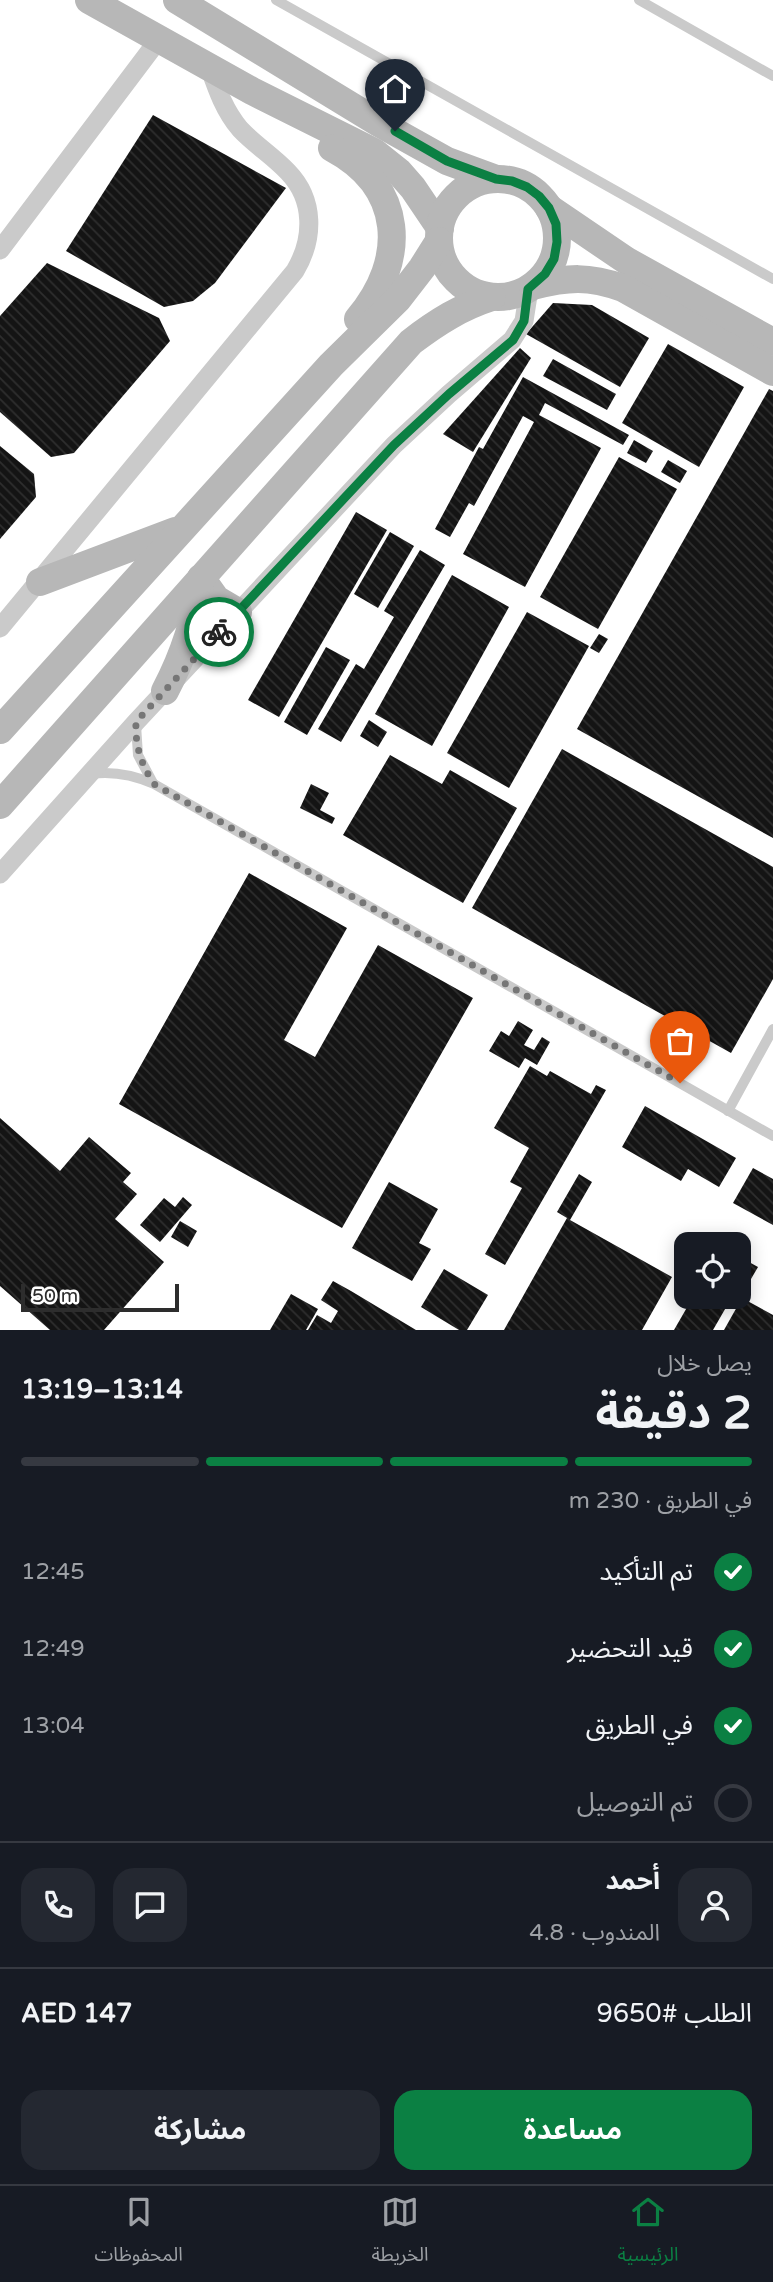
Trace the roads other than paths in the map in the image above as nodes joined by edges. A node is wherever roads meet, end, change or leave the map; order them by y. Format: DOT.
graph roads {
  1 [pos="89,0"];
  2 [pos="177,0"];
  3 [pos="276,0"];
  4 [pos="639,0"];
  5 [pos="159,39"];
  6 [pos="209,66"];
  7 [pos="773,76"];
  8 [pos="252,90"];
  9 [pos="496,179"];
  10 [pos="549,208"];
  11 [pos="439,235"];
  12 [pos="4,239"];
  13 [pos="773,279"];
  14 [pos="531,288"];
  15 [pos="492,297"];
  16 [pos="773,342"];
  17 [pos="331,365"];
  18 [pos="773,372"];
  19 [pos="181,529"];
  20 [pos="201,578"];
  21 [pos="40,582"];
  22 [pos="238,612"];
  23 [pos="0,628"];
  24 [pos="165,691"];
  25 [pos="136,722"];
  26 [pos="0,730"];
  27 [pos="88,774"];
  28 [pos="154,784"];
  29 [pos="0,805"];
  30 [pos="0,874"];
  31 [pos="773,1029"];
  32 [pos="728,1111"];
  33 [pos="773,1136"];
  1 -- 5 [label="main road"];
  2 -- 9 [label="main road"];
  3 -- 13 [label="lane"];
  4 -- 7 [label="lane"];
  5 -- 6 [label="main road"];
  5 -- 12 [label="street"];
  6 -- 8 [label="main road"];
  6 -- 21 [label="street"];
  8 -- 11 [label="main road"];
  8 -- 17 [label="main road"];
  9 -- 10 [label="main road"];
  9 -- 11 [label="main road"];
  10 -- 14 [label="main road"];
  10 -- 16 [label="main road"];
  11 -- 15 [label="main road"];
  11 -- 17 [label="main road"];
  14 -- 15 [label="main road"];
  14 -- 18 [label="main road"];
  14 -- 22 [label="street"];
  15 -- 20 [label="main road"];
  17 -- 19 [label="main road"];
  19 -- 21 [label="main road"];
  19 -- 26 [label="main road"];
  20 -- 22 [label="main road"];
  20 -- 24 [label="main road"];
  20 -- 29 [label="main road"];
  21 -- 23 [label="street"];
  22 -- 24 [label="street"];
  24 -- 25 [label="street"];
  25 -- 27 [label="street"];
  25 -- 28 [label="lane"];
  27 -- 28 [label="lane"];
  27 -- 30 [label="street"];
  28 -- 32 [label="lane"];
  31 -- 32 [label="lane"];
  32 -- 33 [label="lane"];
}
